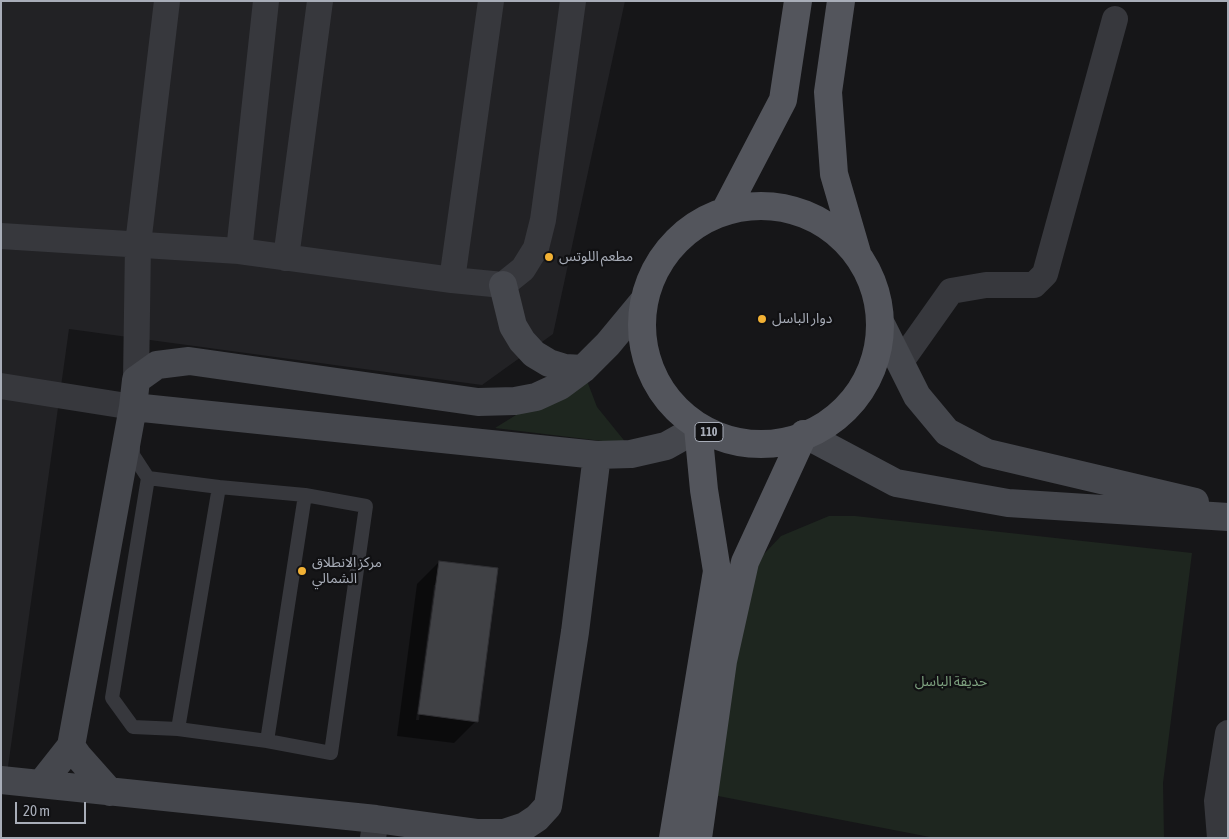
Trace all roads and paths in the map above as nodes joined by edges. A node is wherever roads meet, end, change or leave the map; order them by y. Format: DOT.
graph roads {
  1 [pos="167,1"];
  2 [pos="266,1"];
  3 [pos="320,1"];
  4 [pos="491,1"];
  5 [pos="573,1"];
  6 [pos="798,1"];
  7 [pos="840,1"];
  8 [pos="1115,19"];
  9 [pos="725,211"];
  10 [pos="1,236"];
  11 [pos="138,244"];
  12 [pos="239,251"];
  13 [pos="857,252"];
  14 [pos="286,258"];
  15 [pos="452,280"];
  16 [pos="503,285"];
  17 [pos="642,304"];
  18 [pos="882,326"];
  19 [pos="900,363"];
  20 [pos="583,369"];
  21 [pos="136,380"];
  22 [pos="1,386"];
  23 [pos="133,407"];
  24 [pos="698,428"];
  25 [pos="804,434"];
  26 [pos="597,455"];
  27 [pos="148,478"];
  28 [pos="220,487"];
  29 [pos="305,495"];
  30 [pos="1228,510"];
  31 [pos="1228,517"];
  32 [pos="178,729"];
  33 [pos="1228,732"];
  34 [pos="267,741"];
  35 [pos="71,746"];
  36 [pos="1,780"];
  37 [pos="41,784"];
  38 [pos="110,792"];
  39 [pos="374,828"];
  40 [pos="673,838"];
  41 [pos="698,838"];
  42 [pos="1220,838"];
  1 -- 11 [label="street"];
  2 -- 12 [label="street"];
  3 -- 14 [label="street"];
  4 -- 15 [label="street"];
  5 -- 16 [label="street"];
  6 -- 9 [label="main road"];
  7 -- 13 [label="main road, 110"];
  8 -- 19 [label="street"];
  9 -- 13 [label="main road, 110"];
  9 -- 17 [label="main road, 110"];
  10 -- 11 [label="street"];
  11 -- 12 [label="street"];
  11 -- 21 [label="street"];
  12 -- 14 [label="street"];
  13 -- 18 [label="main road, 110"];
  14 -- 15 [label="street"];
  15 -- 16 [label="street"];
  16 -- 20 [label="street"];
  17 -- 20 [label="street"];
  17 -- 24 [label="main road, 110"];
  18 -- 19 [label="street"];
  18 -- 25 [label="main road, 110"];
  19 -- 30 [label="street"];
  20 -- 21 [label="street"];
  21 -- 23 [label="street"];
  22 -- 23 [label="street"];
  23 -- 26 [label="street"];
  23 -- 27 [label="lane"];
  23 -- 35 [label="street"];
  24 -- 25 [label="main road, 110"];
  24 -- 26 [label="street"];
  24 -- 40 [label="main road, 110"];
  25 -- 31 [label="street"];
  25 -- 41 [label="main road"];
  26 -- 39 [label="street"];
  27 -- 28 [label="lane"];
  27 -- 32 [label="lane"];
  28 -- 29 [label="lane"];
  28 -- 32 [label="lane"];
  29 -- 34 [label="lane"];
  29 -- 34 [label="lane"];
  32 -- 34 [label="lane"];
  33 -- 42 [label="street"];
  35 -- 37 [label="street"];
  35 -- 38 [label="street"];
  36 -- 37 [label="street"];
  37 -- 38 [label="street"];
  38 -- 39 [label="street"];
}
